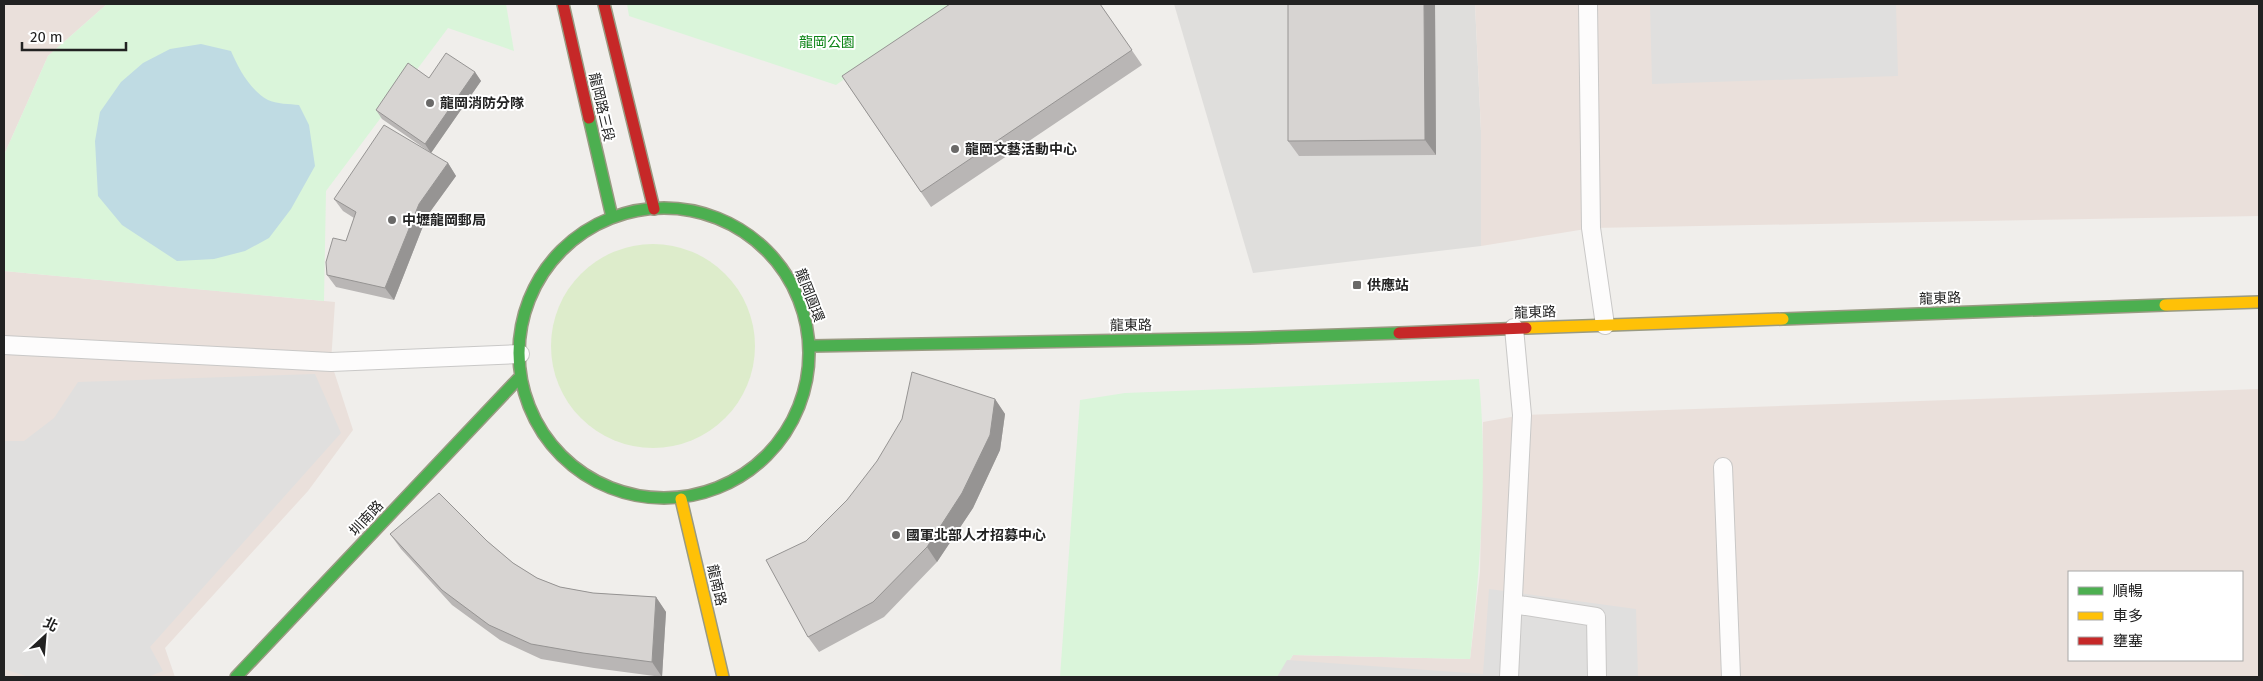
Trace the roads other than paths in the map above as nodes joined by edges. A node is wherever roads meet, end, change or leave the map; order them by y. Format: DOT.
graph roads {
  1 [pos="563,4"];
  2 [pos="604,4"];
  3 [pos="1588,4"];
  4 [pos="654,209"];
  5 [pos="612,216"];
  6 [pos="2259,302"];
  7 [pos="1605,325"];
  8 [pos="1514,328"];
  9 [pos="4,346"];
  10 [pos="812,346"];
  11 [pos="520,354"];
  12 [pos="518,379"];
  13 [pos="1723,467"];
  14 [pos="681,499"];
  15 [pos="1513,604"];
  16 [pos="236,677"];
  17 [pos="723,677"];
  18 [pos="1509,677"];
  19 [pos="1597,677"];
  20 [pos="1731,677"];
  1 -- 5 [label="street, 龍岡路三段"];
  2 -- 4 [label="street, 龍岡路三段"];
  3 -- 7 [label="lane"];
  4 -- 5 [label="street, 龍岡圓環"];
  4 -- 10 [label="street, 龍岡圓環"];
  5 -- 11 [label="street, 龍岡圓環"];
  6 -- 7 [label="street, 龍東路"];
  7 -- 8 [label="street, 龍東路"];
  8 -- 10 [label="street, 龍東路"];
  8 -- 15 [label="lane"];
  9 -- 11 [label="lane"];
  10 -- 14 [label="street, 龍岡圓環"];
  11 -- 12 [label="street, 龍岡圓環"];
  12 -- 14 [label="street, 龍岡圓環"];
  12 -- 16 [label="street, 圳南路"];
  13 -- 20 [label="lane"];
  14 -- 17 [label="street, 龍南路"];
  15 -- 18 [label="lane"];
  15 -- 19 [label="lane"];
}
